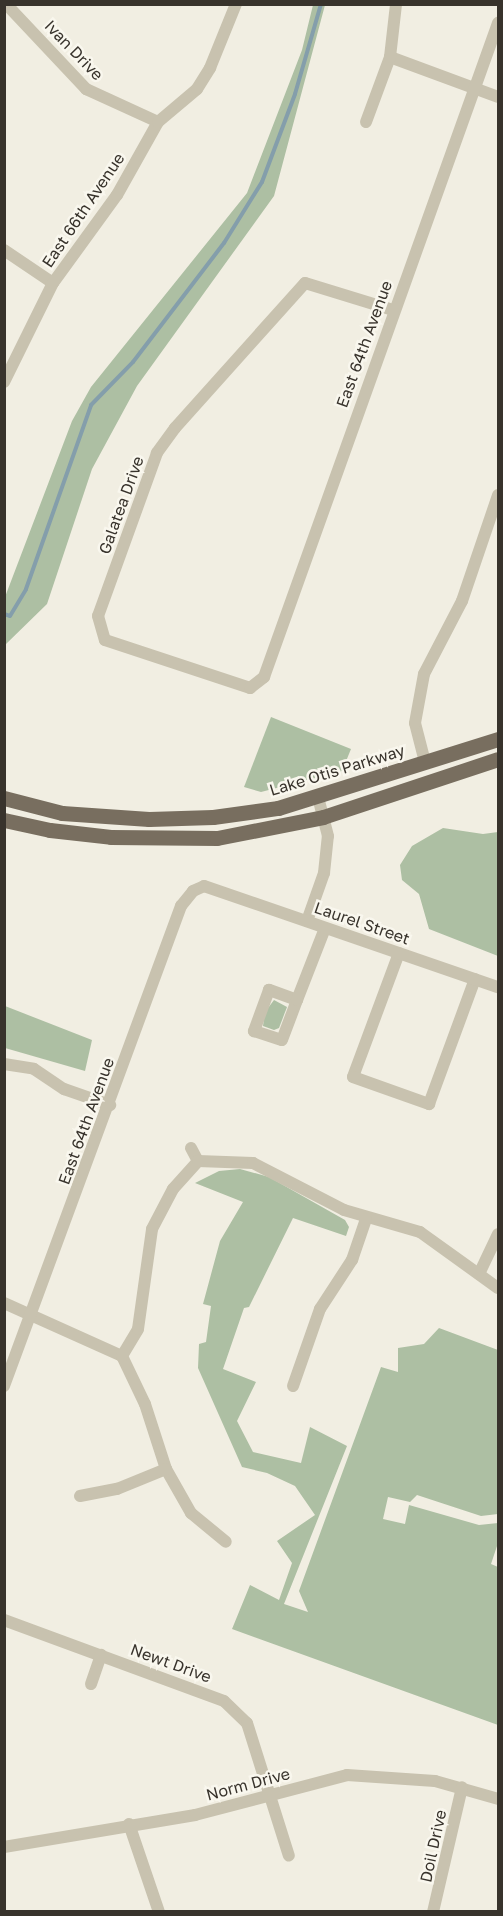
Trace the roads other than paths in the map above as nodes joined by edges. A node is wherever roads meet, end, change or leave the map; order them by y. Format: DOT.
graph roads {
  1 [pos="6,4"];
  2 [pos="236,4"];
  3 [pos="396,4"];
  4 [pos="498,23"];
  5 [pos="390,57"];
  6 [pos="474,89"];
  7 [pos="498,98"];
  8 [pos="158,122"];
  9 [pos="366,122"];
  10 [pos="4,250"];
  11 [pos="53,283"];
  12 [pos="393,310"];
  13 [pos="4,382"];
  14 [pos="498,495"];
  15 [pos="264,677"];
  16 [pos="498,739"];
  17 [pos="498,759"];
  18 [pos="425,762"];
  19 [pos="384,796"];
  20 [pos="318,797"];
  21 [pos="4,798"];
  22 [pos="36,807"];
  23 [pos="4,812"];
  24 [pos="323,817"];
  25 [pos="4,820"];
  26 [pos="214,890"];
  27 [pos="307,921"];
  28 [pos="325,928"];
  29 [pos="399,953"];
  30 [pos="475,979"];
  31 [pos="498,987"];
  32 [pos="297,1000"];
  33 [pos="4,1065"];
  34 [pos="110,1105"];
  35 [pos="191,1148"];
  36 [pos="198,1161"];
  37 [pos="366,1219"];
  38 [pos="498,1234"];
  39 [pos="479,1274"];
  40 [pos="498,1288"];
  41 [pos="4,1303"];
  42 [pos="32,1313"];
  43 [pos="122,1356"];
  44 [pos="4,1386"];
  45 [pos="293,1386"];
  46 [pos="166,1468"];
  47 [pos="80,1496"];
  48 [pos="226,1542"];
  49 [pos="4,1620"];
  50 [pos="101,1655"];
  51 [pos="92,1684"];
  52 [pos="462,1788"];
  53 [pos="271,1795"];
  54 [pos="498,1799"];
  55 [pos="129,1824"];
  56 [pos="4,1847"];
  57 [pos="289,1856"];
  58 [pos="159,1911"];
  59 [pos="433,1911"];
  1 -- 8 [label="street, Ivan Drive"];
  2 -- 8 [label="street, East 66th Avenue"];
  3 -- 5 [label="street"];
  4 -- 6 [label="street, East 64th Avenue"];
  5 -- 6 [label="street"];
  5 -- 9 [label="street"];
  6 -- 7 [label="street"];
  6 -- 12 [label="street, East 64th Avenue"];
  8 -- 11 [label="street, East 66th Avenue"];
  10 -- 11 [label="street"];
  11 -- 13 [label="street, East 66th Avenue"];
  12 -- 15 [label="street, East 64th Avenue"];
  12 -- 15 [label="street, Galatea Drive"];
  14 -- 18 [label="street"];
  16 -- 18 [label="main road, Lake Otis Parkway"];
  17 -- 19 [label="main road"];
  18 -- 19 [label="main road"];
  18 -- 20 [label="main road, Lake Otis Parkway"];
  19 -- 24 [label="main road"];
  20 -- 22 [label="main road, Lake Otis Parkway"];
  20 -- 24 [label="street"];
  21 -- 22 [label="main road, Lake Otis Parkway"];
  22 -- 23 [label="main road"];
  24 -- 25 [label="main road"];
  24 -- 27 [label="street"];
  26 -- 27 [label="street, Laurel Street"];
  26 -- 34 [label="street, East 64th Avenue"];
  27 -- 28 [label="street, Laurel Street"];
  28 -- 29 [label="street, Laurel Street"];
  28 -- 32 [label="street"];
  29 -- 30 [label="street, Laurel Street"];
  29 -- 30 [label="street"];
  30 -- 31 [label="street, Laurel Street"];
  33 -- 34 [label="street"];
  34 -- 42 [label="street, East 64th Avenue"];
  35 -- 36 [label="street"];
  36 -- 37 [label="street"];
  36 -- 43 [label="street"];
  37 -- 39 [label="street"];
  37 -- 45 [label="street"];
  38 -- 39 [label="street"];
  39 -- 40 [label="street"];
  41 -- 42 [label="street"];
  42 -- 43 [label="street"];
  42 -- 44 [label="street, East 64th Avenue"];
  43 -- 46 [label="street"];
  46 -- 47 [label="street"];
  46 -- 48 [label="street"];
  49 -- 50 [label="street, Newt Drive"];
  50 -- 51 [label="street"];
  50 -- 53 [label="street, Newt Drive"];
  52 -- 53 [label="street, Norm Drive"];
  52 -- 54 [label="street, Norm Drive"];
  52 -- 59 [label="street, Doil Drive"];
  53 -- 55 [label="street, Norm Drive"];
  53 -- 57 [label="street, Newt Drive"];
  55 -- 56 [label="street, Norm Drive"];
  55 -- 58 [label="street"];
}
